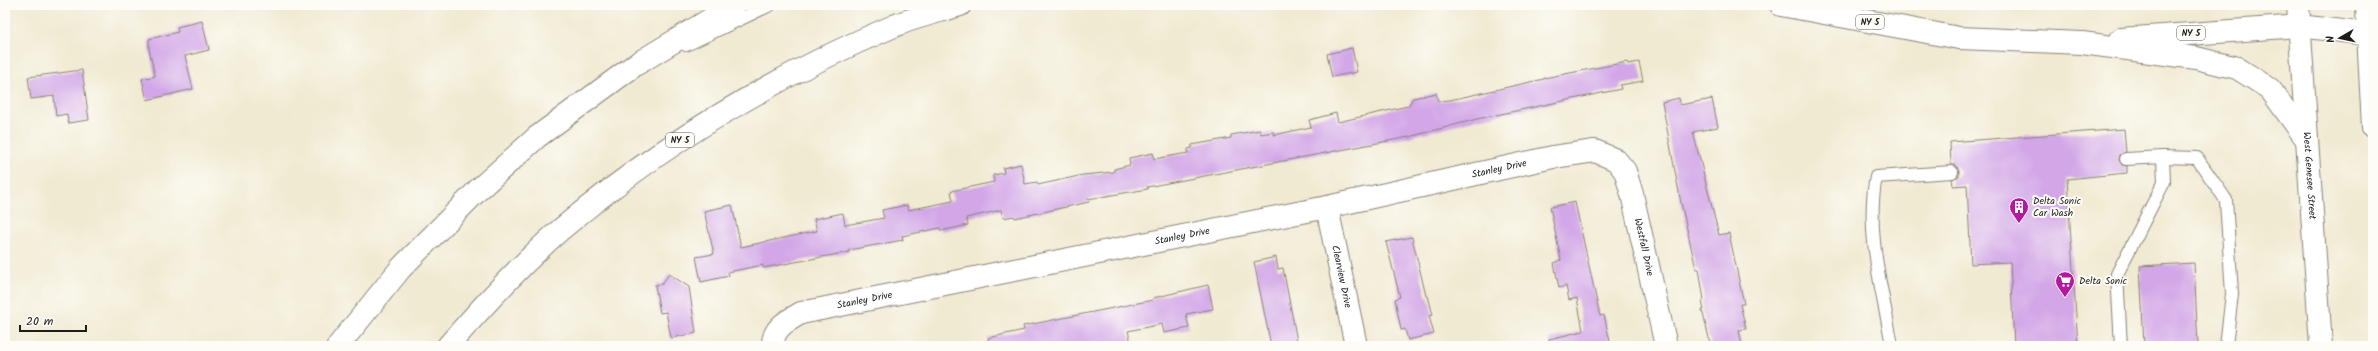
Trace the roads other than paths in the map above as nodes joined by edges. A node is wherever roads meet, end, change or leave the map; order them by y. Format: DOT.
graph roads {
  1 [pos="734,5"];
  2 [pos="770,5"];
  3 [pos="960,5"];
  4 [pos="1781,5"];
  5 [pos="2367,5"];
  6 [pos="2299,15"];
  7 [pos="2371,34"];
  8 [pos="2082,43"];
  9 [pos="621,76"];
  10 [pos="2373,127"];
  11 [pos="2307,140"];
  12 [pos="1608,155"];
  13 [pos="2163,157"];
  14 [pos="2126,159"];
  15 [pos="1952,172"];
  16 [pos="1327,207"];
  17 [pos="338,346"];
  18 [pos="448,346"];
  19 [pos="773,346"];
  20 [pos="1356,346"];
  21 [pos="1666,346"];
  22 [pos="1892,346"];
  23 [pos="2121,346"];
  24 [pos="2226,346"];
  25 [pos="2321,346"];
  1 -- 9 [label="main road"];
  2 -- 9 [label="lane"];
  3 -- 18 [label="main road, NY 5"];
  4 -- 8 [label="main road, NY 5"];
  5 -- 7 [label="main road"];
  6 -- 7 [label="main road, NY 5"];
  6 -- 8 [label="main road, NY 5"];
  6 -- 11 [label="main road, West Genesee Street"];
  7 -- 10 [label="main road"];
  8 -- 11 [label="main road"];
  9 -- 17 [label="main road"];
  11 -- 25 [label="main road, West Genesee Street"];
  12 -- 16 [label="main road, Stanley Drive"];
  12 -- 21 [label="main road, Westfall Drive"];
  13 -- 14 [label="lane"];
  13 -- 23 [label="lane"];
  13 -- 24 [label="lane"];
  15 -- 22 [label="lane"];
  16 -- 19 [label="main road, Stanley Drive"];
  16 -- 20 [label="main road, Clearview Drive"];
}
